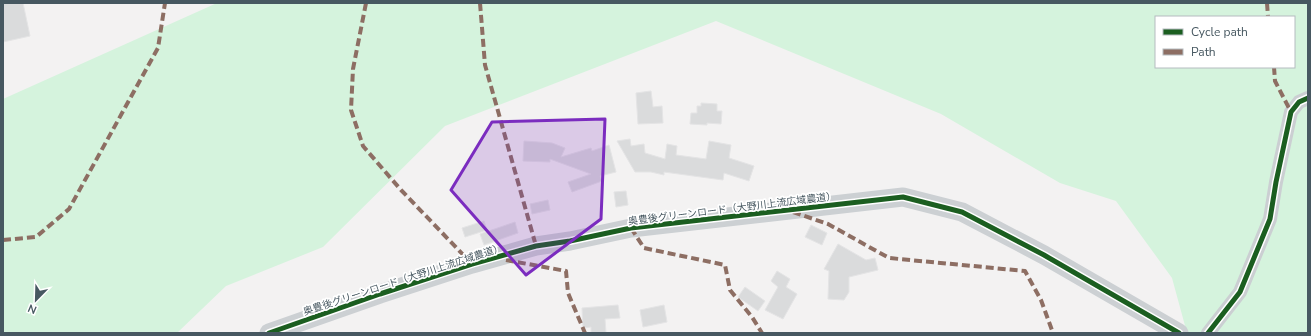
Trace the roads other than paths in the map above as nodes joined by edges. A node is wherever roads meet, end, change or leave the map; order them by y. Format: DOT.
graph roads {
  1 [pos="1308,98"];
  2 [pos="273,331"];
  3 [pos="1179,333"];
  4 [pos="1208,333"];
  1 -- 4 [label="street"];
  2 -- 3 [label="street, 奥豊後グリーンロード（大野川上流広域農道）"];
}
